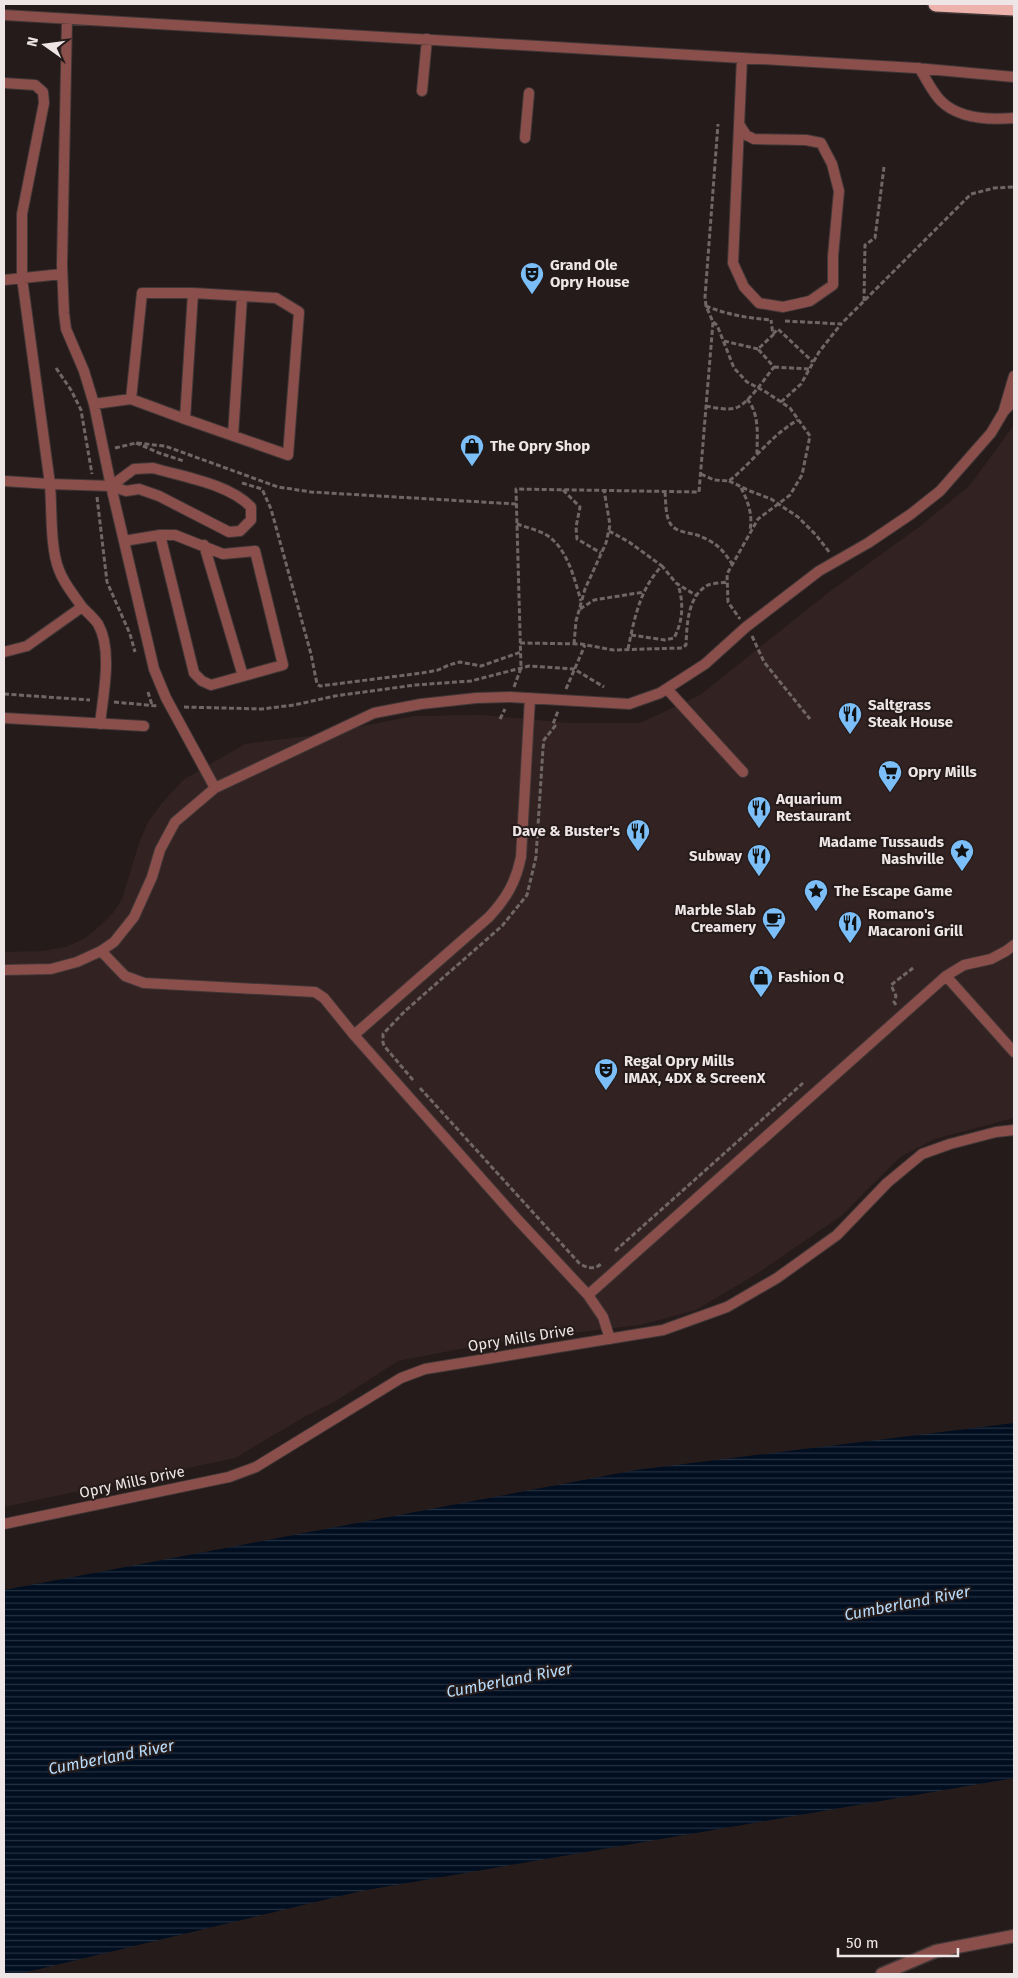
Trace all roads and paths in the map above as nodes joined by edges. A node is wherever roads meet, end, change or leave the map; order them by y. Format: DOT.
graph roads {
  1 [pos="936,4"];
  2 [pos="1014,8"];
  3 [pos="4,15"];
  4 [pos="67,19"];
  5 [pos="427,39"];
  6 [pos="742,58"];
  7 [pos="919,68"];
  8 [pos="1014,77"];
  9 [pos="4,84"];
  10 [pos="422,91"];
  11 [pos="528,93"];
  12 [pos="1014,118"];
  13 [pos="718,124"];
  14 [pos="739,124"];
  15 [pos="525,138"];
  16 [pos="884,167"];
  17 [pos="1014,187"];
  18 [pos="62,274"];
  19 [pos="22,278"];
  20 [pos="4,280"];
  21 [pos="193,292"];
  22 [pos="242,297"];
  23 [pos="864,301"];
  24 [pos="706,306"];
  25 [pos="771,320"];
  26 [pos="776,320"];
  27 [pos="782,320"];
  28 [pos="713,322"];
  29 [pos="841,324"];
  30 [pos="773,334"];
  31 [pos="724,340"];
  32 [pos="758,348"];
  33 [pos="814,362"];
  34 [pos="774,367"];
  35 [pos="56,368"];
  36 [pos="809,369"];
  37 [pos="1014,376"];
  38 [pos="758,388"];
  39 [pos="131,399"];
  40 [pos="747,399"];
  41 [pos="1014,400"];
  42 [pos="781,402"];
  43 [pos="94,404"];
  44 [pos="706,406"];
  45 [pos="1004,411"];
  46 [pos="185,419"];
  47 [pos="798,420"];
  48 [pos="233,436"];
  49 [pos="136,444"];
  50 [pos="104,451"];
  51 [pos="89,454"];
  52 [pos="757,455"];
  53 [pos="190,464"];
  54 [pos="701,474"];
  55 [pos="729,480"];
  56 [pos="4,481"];
  57 [pos="240,482"];
  58 [pos="50,484"];
  59 [pos="94,485"];
  60 [pos="111,486"];
  61 [pos="741,487"];
  62 [pos="562,490"];
  63 [pos="604,490"];
  64 [pos="665,492"];
  65 [pos="516,504"];
  66 [pos="778,504"];
  67 [pos="517,524"];
  68 [pos="609,532"];
  69 [pos="750,533"];
  70 [pos="160,535"];
  71 [pos="124,541"];
  72 [pos="204,545"];
  73 [pos="601,553"];
  74 [pos="836,561"];
  75 [pos="732,564"];
  76 [pos="662,566"];
  77 [pos="728,582"];
  78 [pos="678,584"];
  79 [pos="644,592"];
  80 [pos="697,596"];
  81 [pos="582,602"];
  82 [pos="82,607"];
  83 [pos="580,609"];
  84 [pos="746,627"];
  85 [pos="631,635"];
  86 [pos="660,639"];
  87 [pos="520,643"];
  88 [pos="574,644"];
  89 [pos="585,645"];
  90 [pos="660,648"];
  91 [pos="628,649"];
  92 [pos="4,652"];
  93 [pos="521,652"];
  94 [pos="138,662"];
  95 [pos="521,668"];
  96 [pos="574,669"];
  97 [pos="243,676"];
  98 [pos="604,687"];
  99 [pos="146,688"];
  100 [pos="667,689"];
  101 [pos="4,694"];
  102 [pos="510,697"];
  103 [pos="530,698"];
  104 [pos="562,700"];
  105 [pos="102,701"];
  106 [pos="152,705"];
  107 [pos="171,706"];
  108 [pos="4,718"];
  109 [pos="500,719"];
  110 [pos="810,719"];
  111 [pos="100,724"];
  112 [pos="144,726"];
  113 [pos="743,772"];
  114 [pos="215,788"];
  115 [pos="1014,945"];
  116 [pos="101,951"];
  117 [pos="913,968"];
  118 [pos="4,970"];
  119 [pos="946,976"];
  120 [pos="891,985"];
  121 [pos="354,1035"];
  122 [pos="1014,1052"];
  123 [pos="803,1083"];
  124 [pos="1014,1130"];
  125 [pos="610,1256"];
  126 [pos="605,1261"];
  127 [pos="588,1295"];
  128 [pos="610,1339"];
  129 [pos="4,1524"];
  130 [pos="1014,1936"];
  131 [pos="882,1974"];
  1 -- 2 [label="highway"];
  3 -- 4 [label="lane"];
  4 -- 5 [label="lane"];
  4 -- 18 [label="lane"];
  5 -- 6 [label="lane"];
  5 -- 10 [label="lane"];
  6 -- 7 [label="lane"];
  6 -- 14 [label="lane"];
  7 -- 8 [label="lane"];
  7 -- 12 [label="lane"];
  9 -- 19 [label="lane"];
  11 -- 15 [label="lane"];
  13 -- 24 [label="path"];
  14 -- 14 [label="lane"];
  16 -- 23 [label="path"];
  17 -- 23 [label="path"];
  18 -- 19 [label="lane"];
  18 -- 43 [label="lane"];
  19 -- 20 [label="lane"];
  19 -- 58 [label="lane"];
  21 -- 22 [label="lane"];
  21 -- 39 [label="lane"];
  21 -- 46 [label="lane"];
  22 -- 48 [label="lane"];
  22 -- 48 [label="lane"];
  23 -- 29 [label="path"];
  24 -- 25 [label="path"];
  24 -- 28 [label="path"];
  25 -- 26 [label="path"];
  25 -- 30 [label="path"];
  27 -- 29 [label="path"];
  28 -- 31 [label="path"];
  28 -- 44 [label="path"];
  29 -- 33 [label="path"];
  30 -- 32 [label="path"];
  30 -- 33 [label="path"];
  31 -- 32 [label="path"];
  31 -- 38 [label="path"];
  32 -- 34 [label="path"];
  33 -- 36 [label="path"];
  34 -- 36 [label="path"];
  34 -- 38 [label="path"];
  35 -- 51 [label="path"];
  36 -- 42 [label="path"];
  37 -- 45 [label="lane"];
  38 -- 40 [label="path"];
  38 -- 42 [label="path"];
  39 -- 43 [label="lane"];
  39 -- 46 [label="lane"];
  40 -- 44 [label="path"];
  40 -- 52 [label="path"];
  41 -- 45 [label="lane"];
  42 -- 47 [label="path"];
  43 -- 50 [label="lane"];
  44 -- 54 [label="path"];
  45 -- 74 [label="lane"];
  46 -- 48 [label="lane"];
  47 -- 52 [label="path"];
  47 -- 66 [label="path"];
  49 -- 50 [label="path"];
  49 -- 53 [label="path"];
  49 -- 65 [label="path"];
  50 -- 51 [label="path"];
  50 -- 60 [label="lane"];
  51 -- 59 [label="path"];
  52 -- 55 [label="path"];
  54 -- 55 [label="path"];
  54 -- 64 [label="path"];
  55 -- 61 [label="path"];
  56 -- 58 [label="lane"];
  57 -- 93 [label="path"];
  58 -- 59 [label="lane"];
  58 -- 82 [label="lane"];
  59 -- 60 [label="lane"];
  59 -- 94 [label="path"];
  60 -- 60 [label="lane"];
  60 -- 71 [label="lane"];
  61 -- 66 [label="path"];
  61 -- 69 [label="path"];
  62 -- 63 [label="path"];
  62 -- 65 [label="path"];
  62 -- 73 [label="path"];
  63 -- 64 [label="path"];
  63 -- 68 [label="path"];
  64 -- 75 [label="path"];
  65 -- 67 [label="path"];
  66 -- 69 [label="path"];
  66 -- 74 [label="path"];
  67 -- 81 [label="path"];
  67 -- 87 [label="path"];
  68 -- 73 [label="path"];
  68 -- 76 [label="path"];
  69 -- 75 [label="path"];
  70 -- 71 [label="lane"];
  70 -- 72 [label="lane"];
  70 -- 97 [label="lane"];
  71 -- 107 [label="lane"];
  72 -- 97 [label="lane"];
  72 -- 97 [label="lane"];
  73 -- 81 [label="path"];
  74 -- 84 [label="lane"];
  75 -- 77 [label="path"];
  76 -- 78 [label="path"];
  76 -- 79 [label="path"];
  77 -- 80 [label="path"];
  77 -- 84 [label="path"];
  78 -- 80 [label="path"];
  78 -- 86 [label="path"];
  79 -- 83 [label="path"];
  79 -- 85 [label="path"];
  80 -- 90 [label="path"];
  81 -- 83 [label="path"];
  82 -- 92 [label="lane"];
  82 -- 105 [label="lane"];
  83 -- 88 [label="path"];
  84 -- 100 [label="lane"];
  84 -- 110 [label="path"];
  85 -- 86 [label="path"];
  85 -- 91 [label="path"];
  86 -- 90 [label="path"];
  87 -- 88 [label="path"];
  87 -- 93 [label="path"];
  88 -- 89 [label="path"];
  89 -- 91 [label="path"];
  89 -- 96 [label="path"];
  90 -- 91 [label="path"];
  93 -- 95 [label="path"];
  95 -- 96 [label="path"];
  95 -- 102 [label="path"];
  95 -- 107 [label="path"];
  96 -- 98 [label="path"];
  96 -- 104 [label="path"];
  99 -- 106 [label="path"];
  100 -- 104 [label="lane"];
  100 -- 113 [label="lane"];
  101 -- 105 [label="path"];
  102 -- 103 [label="lane"];
  102 -- 109 [label="path"];
  102 -- 114 [label="lane"];
  103 -- 104 [label="lane"];
  103 -- 121 [label="lane"];
  104 -- 126 [label="path"];
  105 -- 106 [label="path"];
  105 -- 111 [label="lane"];
  106 -- 107 [label="path"];
  107 -- 114 [label="lane"];
  108 -- 111 [label="lane"];
  111 -- 112 [label="lane"];
  114 -- 116 [label="lane"];
  115 -- 119 [label="lane"];
  116 -- 118 [label="lane"];
  116 -- 121 [label="lane"];
  117 -- 120 [label="path"];
  119 -- 122 [label="lane"];
  119 -- 127 [label="lane"];
  121 -- 127 [label="lane"];
  123 -- 125 [label="path"];
  124 -- 128 [label="lane, Opry Mills Drive"];
  127 -- 128 [label="lane"];
  128 -- 129 [label="lane, Opry Mills Drive"];
  130 -- 131 [label="street"];
}
